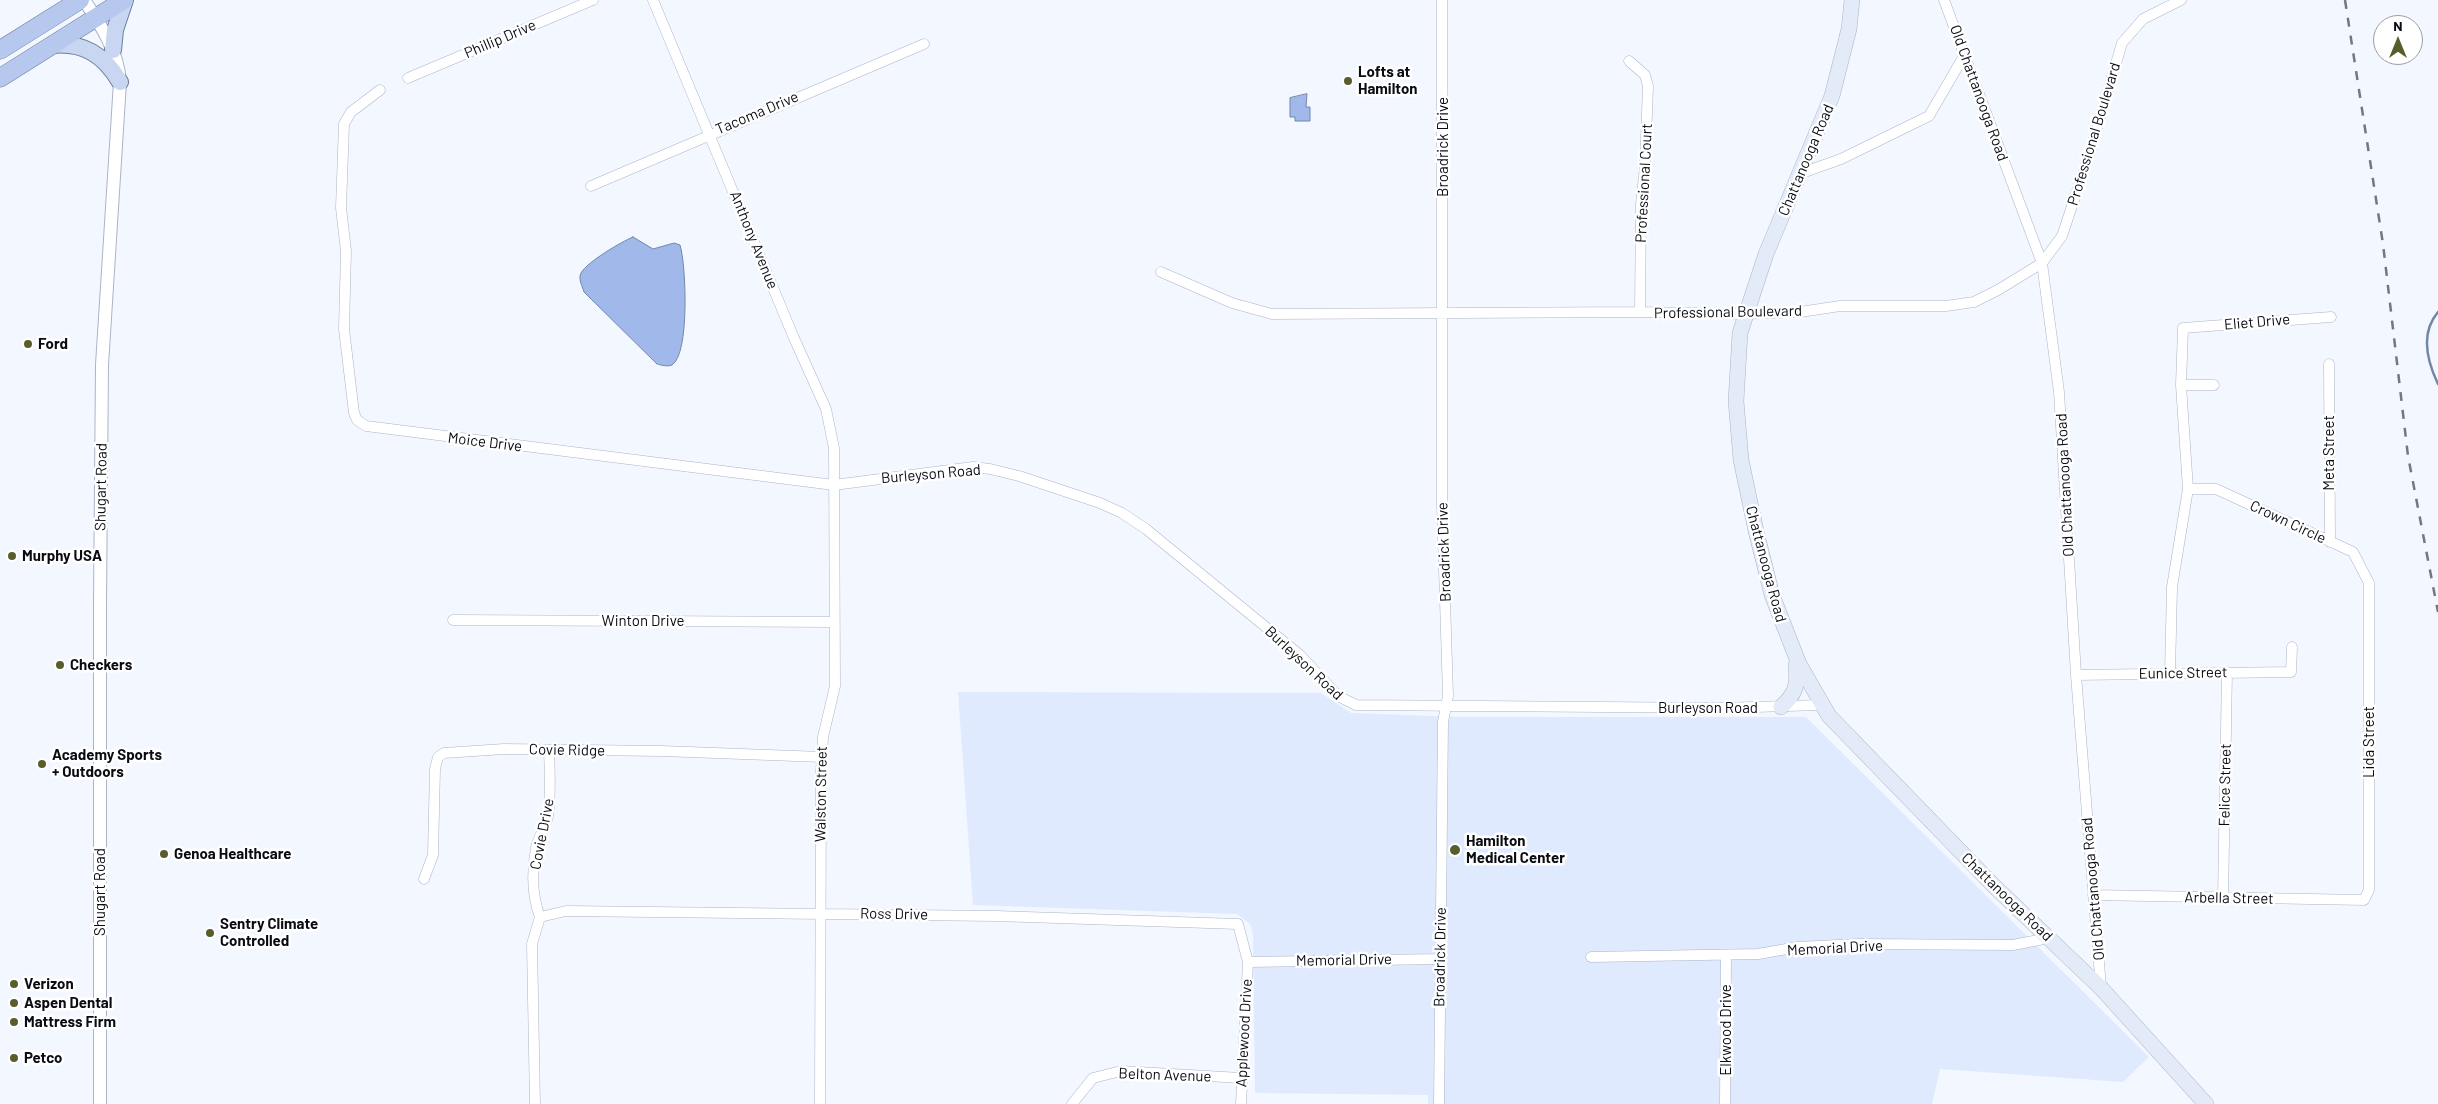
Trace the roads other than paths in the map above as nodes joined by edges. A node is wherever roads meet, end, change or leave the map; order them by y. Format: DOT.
graph roads {
  1 [pos="80,0"];
  2 [pos="84,0"];
  3 [pos="124,0"];
  4 [pos="593,0"];
  5 [pos="654,0"];
  6 [pos="1442,0"];
  7 [pos="1852,0"];
  8 [pos="1944,0"];
  9 [pos="2181,0"];
  10 [pos="96,17"];
  11 [pos="924,44"];
  12 [pos="52,45"];
  13 [pos="0,50"];
  14 [pos="112,50"];
  15 [pos="1965,54"];
  16 [pos="1629,61"];
  17 [pos="0,78"];
  18 [pos="408,78"];
  19 [pos="120,82"];
  20 [pos="380,90"];
  21 [pos="710,133"];
  22 [pos="1800,174"];
  23 [pos="591,186"];
  24 [pos="2042,263"];
  25 [pos="1161,272"];
  26 [pos="1640,312"];
  27 [pos="1745,314"];
  28 [pos="1443,315"];
  29 [pos="2331,317"];
  30 [pos="2329,364"];
  31 [pos="2214,384"];
  32 [pos="2181,385"];
  33 [pos="834,485"];
  34 [pos="2188,489"];
  35 [pos="2330,542"];
  36 [pos="2369,583"];
  37 [pos="452,620"];
  38 [pos="834,622"];
  39 [pos="2292,647"];
  40 [pos="1796,658"];
  41 [pos="2227,672"];
  42 [pos="2170,673"];
  43 [pos="2076,675"];
  44 [pos="1820,705"];
  45 [pos="1446,706"];
  46 [pos="1781,707"];
  47 [pos="549,750"];
  48 [pos="822,757"];
  49 [pos="424,879"];
  50 [pos="2093,896"];
  51 [pos="2224,898"];
  52 [pos="2364,900"];
  53 [pos="820,912"];
  54 [pos="540,917"];
  55 [pos="2049,938"];
  56 [pos="1726,955"];
  57 [pos="1591,957"];
  58 [pos="1440,959"];
  59 [pos="1248,962"];
  60 [pos="2100,988"];
  61 [pos="1241,1078"];
  62 [pos="100,1104"];
  63 [pos="535,1104"];
  64 [pos="820,1104"];
  65 [pos="1072,1104"];
  66 [pos="1241,1104"];
  67 [pos="1438,1104"];
  68 [pos="1726,1104"];
  69 [pos="2206,1104"];
  1 -- 13 [label="highway"];
  2 -- 10 [label="street, Shugart Road"];
  3 -- 10 [label="highway"];
  3 -- 14 [label="main road"];
  4 -- 18 [label="street, Phillip Drive"];
  5 -- 21 [label="street, Anthony Avenue"];
  6 -- 28 [label="street, Broadrick Drive"];
  7 -- 22 [label="main road, Chattanooga Road"];
  8 -- 15 [label="street, Old Chattanooga Road"];
  9 -- 24 [label="street, Professional Boulevard"];
  10 -- 12 [label="highway"];
  10 -- 14 [label="street, Shugart Road"];
  11 -- 21 [label="street, Tacoma Drive"];
  12 -- 17 [label="highway"];
  12 -- 19 [label="main road"];
  14 -- 19 [label="street, Shugart Road"];
  15 -- 22 [label="street"];
  15 -- 24 [label="street, Old Chattanooga Road"];
  16 -- 26 [label="street, Professional Court"];
  19 -- 62 [label="street, Shugart Road"];
  20 -- 33 [label="street, Moice Drive"];
  21 -- 23 [label="street, Tacoma Drive"];
  21 -- 33 [label="street, Anthony Avenue"];
  22 -- 27 [label="main road, Chattanooga Road"];
  24 -- 27 [label="street, Professional Boulevard"];
  24 -- 43 [label="street, Old Chattanooga Road"];
  25 -- 28 [label="street, Professional Boulevard"];
  26 -- 27 [label="street, Professional Boulevard"];
  26 -- 28 [label="street, Professional Boulevard"];
  27 -- 40 [label="main road, Chattanooga Road"];
  28 -- 45 [label="street, Broadrick Drive"];
  29 -- 32 [label="street, Eliet Drive"];
  30 -- 35 [label="street, Meta Street"];
  31 -- 32 [label="street"];
  32 -- 34 [label="street"];
  33 -- 38 [label="street, Walston Street"];
  33 -- 45 [label="street, Burleyson Road"];
  34 -- 35 [label="street, Crown Circle"];
  34 -- 42 [label="street"];
  35 -- 36 [label="street, Crown Circle"];
  36 -- 52 [label="street, Lida Street"];
  37 -- 38 [label="street, Winton Drive"];
  38 -- 48 [label="street, Walston Street"];
  39 -- 41 [label="street, Eunice Street"];
  40 -- 44 [label="main road, Chattanooga Road"];
  40 -- 46 [label="main road"];
  41 -- 42 [label="street, Eunice Street"];
  41 -- 51 [label="street, Felice Street"];
  42 -- 43 [label="street, Eunice Street"];
  43 -- 50 [label="street, Old Chattanooga Road"];
  44 -- 46 [label="street, Burleyson Road"];
  44 -- 55 [label="main road, Chattanooga Road"];
  45 -- 46 [label="street, Burleyson Road"];
  45 -- 58 [label="street, Broadrick Drive"];
  47 -- 48 [label="street, Covie Ridge"];
  47 -- 49 [label="street, Covie Ridge"];
  47 -- 54 [label="street, Covie Drive"];
  48 -- 53 [label="street, Walston Street"];
  50 -- 51 [label="street, Arbella Street"];
  50 -- 60 [label="street, Old Chattanooga Road"];
  51 -- 52 [label="street, Arbella Street"];
  53 -- 54 [label="street, Ross Drive"];
  53 -- 59 [label="street, Ross Drive"];
  53 -- 64 [label="street, Walston Street"];
  54 -- 63 [label="street"];
  55 -- 56 [label="street, Memorial Drive"];
  55 -- 60 [label="main road, Chattanooga Road"];
  56 -- 57 [label="street, Memorial Drive"];
  56 -- 68 [label="street, Elkwood Drive"];
  58 -- 59 [label="street, Memorial Drive"];
  58 -- 67 [label="street, Broadrick Drive"];
  59 -- 61 [label="street, Applewood Drive"];
  60 -- 69 [label="main road, Chattanooga Road"];
  61 -- 65 [label="street, Belton Avenue"];
  61 -- 66 [label="street, Applewood Drive"];
}
